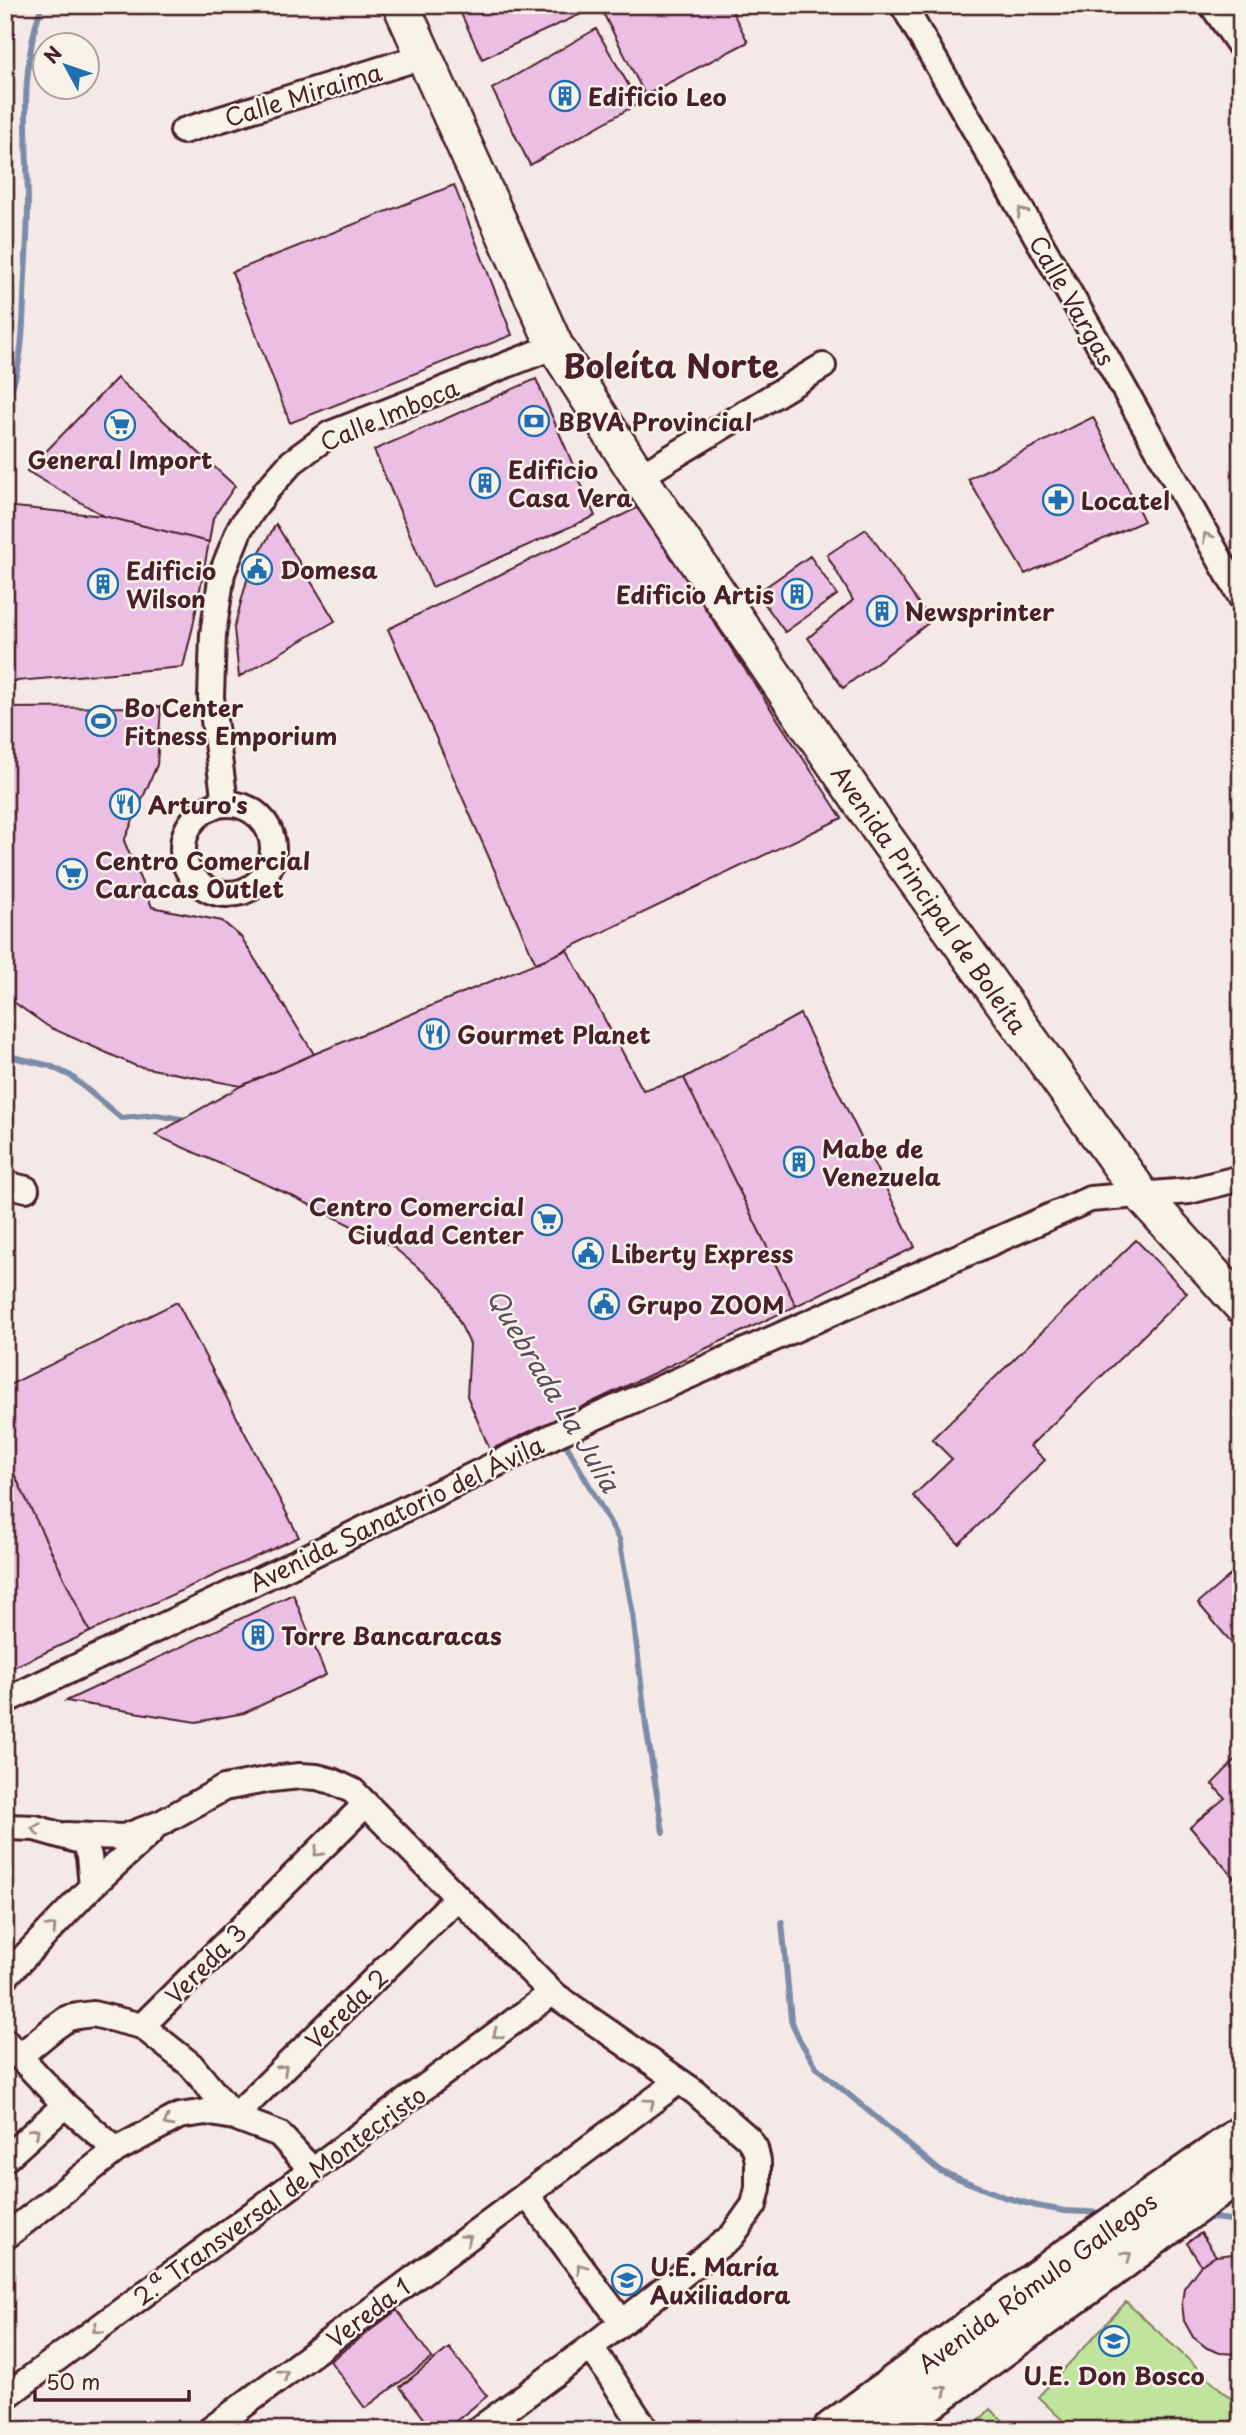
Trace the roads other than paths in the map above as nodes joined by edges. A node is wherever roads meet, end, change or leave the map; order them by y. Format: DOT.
graph roads {
  1 [pos="401,5"];
  2 [pos="903,5"];
  3 [pos="1212,5"];
  4 [pos="1241,47"];
  5 [pos="424,57"];
  6 [pos="183,131"];
  7 [pos="555,346"];
  8 [pos="822,366"];
  9 [pos="639,477"];
  10 [pos="1241,597"];
  11 [pos="225,803"];
  12 [pos="1241,1178"];
  13 [pos="1140,1194"];
  14 [pos="1241,1305"];
  15 [pos="5,1701"];
  16 [pos="366,1804"];
  17 [pos="161,1823"];
  18 [pos="5,1827"];
  19 [pos="66,1835"];
  20 [pos="92,1886"];
  21 [pos="457,1898"];
  22 [pos="5,1977"];
  23 [pos="552,1993"];
  24 [pos="142,2026"];
  25 [pos="13,2048"];
  26 [pos="679,2081"];
  27 [pos="65,2105"];
  28 [pos="234,2117"];
  29 [pos="1241,2136"];
  30 [pos="116,2150"];
  31 [pos="5,2159"];
  32 [pos="312,2170"];
  33 [pos="1241,2170"];
  34 [pos="527,2195"];
  35 [pos="5,2237"];
  36 [pos="622,2322"];
  37 [pos="591,2347"];
  38 [pos="5,2397"];
  39 [pos="210,2430"];
  40 [pos="478,2430"];
  41 [pos="646,2430"];
  42 [pos="833,2430"];
  43 [pos="888,2430"];
  1 -- 5 [label="street"];
  10 -- 2 [label="street, Calle Vargas, one-way"];
  3 -- 4 [label="street"];
  5 -- 6 [label="street, Calle Miraima"];
  5 -- 7 [label="street"];
  7 -- 9 [label="street, Avenida Principal de Boleíta"];
  7 -- 11 [label="street, Calle Imboca"];
  8 -- 9 [label="street"];
  9 -- 13 [label="street, Avenida Principal de Boleíta"];
  12 -- 13 [label="street, Avenida Sanatorio del Ávila"];
  13 -- 14 [label="street, Avenida Principal de Boleíta"];
  13 -- 15 [label="street, Avenida Sanatorio del Ávila"];
  16 -- 17 [label="street"];
  16 -- 21 [label="street"];
  16 -- 24 [label="street, Vereda 3, one-way"];
  17 -- 19 [label="street"];
  17 -- 20 [label="street"];
  19 -- 18 [label="street, one-way"];
  19 -- 20 [label="street"];
  22 -- 20 [label="street, one-way"];
  21 -- 23 [label="street"];
  28 -- 21 [label="street, Vereda 2, one-way"];
  23 -- 26 [label="street"];
  23 -- 32 [label="street, 2.ª Transversal de Montecristo, one-way"];
  24 -- 25 [label="street"];
  24 -- 28 [label="street"];
  25 -- 27 [label="street"];
  34 -- 26 [label="street, Vereda 1, one-way"];
  26 -- 36 [label="street"];
  27 -- 30 [label="street"];
  31 -- 27 [label="street, one-way"];
  28 -- 30 [label="street, one-way"];
  28 -- 32 [label="street"];
  29 -- 42 [label="main road, Avenida Rómulo Gallegos"];
  30 -- 35 [label="street"];
  32 -- 38 [label="street, 2.ª Transversal de Montecristo, one-way"];
  43 -- 33 [label="main road, Avenida Rómulo Gallegos, one-way"];
  36 -- 34 [label="street, one-way"];
  39 -- 34 [label="street, Vereda 1, one-way"];
  36 -- 37 [label="street"];
  37 -- 40 [label="street"];
  37 -- 41 [label="street"];
}
